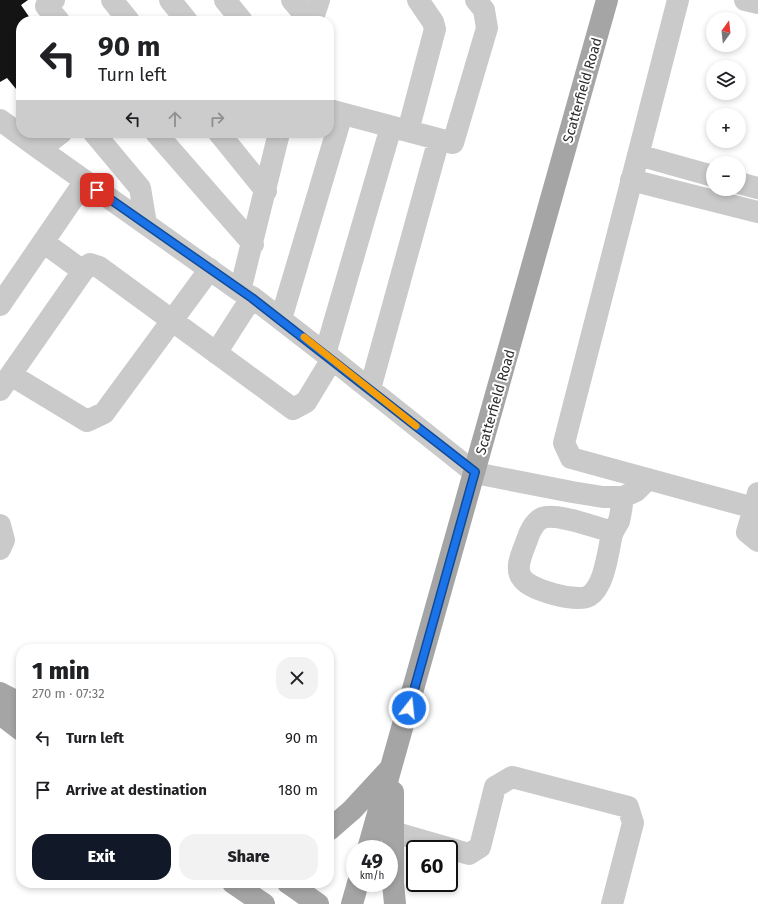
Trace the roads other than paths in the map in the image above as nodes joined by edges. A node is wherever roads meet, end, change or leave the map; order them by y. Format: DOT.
graph roads {
  1 [pos="54,0"];
  2 [pos="112,0"];
  3 [pos="170,0"];
  4 [pos="225,0"];
  5 [pos="292,0"];
  6 [pos="320,0"];
  7 [pos="418,0"];
  8 [pos="476,0"];
  9 [pos="607,0"];
  10 [pos="678,0"];
  11 [pos="55,16"];
  12 [pos="125,16"];
  13 [pos="183,16"];
  14 [pos="238,16"];
  15 [pos="306,16"];
  16 [pos="313,16"];
  17 [pos="336,112"];
  18 [pos="0,120"];
  19 [pos="400,129"];
  20 [pos="16,132"];
  21 [pos="25,138"];
  22 [pos="54,138"];
  23 [pos="98,138"];
  24 [pos="160,138"];
  25 [pos="223,138"];
  26 [pos="277,138"];
  27 [pos="329,138"];
  28 [pos="439,139"];
  29 [pos="40,149"];
  30 [pos="638,155"];
  31 [pos="706,174"];
  32 [pos="631,180"];
  33 [pos="85,181"];
  34 [pos="746,185"];
  35 [pos="758,188"];
  36 [pos="266,192"];
  37 [pos="758,212"];
  38 [pos="146,224"];
  39 [pos="43,242"];
  40 [pos="252,244"];
  41 [pos="210,269"];
  42 [pos="83,271"];
  43 [pos="246,294"];
  44 [pos="0,305"];
  45 [pos="281,319"];
  46 [pos="172,320"];
  47 [pos="216,353"];
  48 [pos="329,356"];
  49 [pos="5,382"];
  50 [pos="370,389"];
  51 [pos="475,472"];
  52 [pos="648,479"];
  53 [pos="623,497"];
  54 [pos="756,500"];
  55 [pos="0,525"];
  56 [pos="613,532"];
  57 [pos="758,541"];
  58 [pos="0,549"];
  59 [pos="0,693"];
  60 [pos="16,701"];
  61 [pos="0,714"];
  62 [pos="16,726"];
  63 [pos="393,767"];
  64 [pos="334,826"];
  65 [pos="393,832"];
  66 [pos="371,840"];
  67 [pos="232,888"];
  68 [pos="240,888"];
  69 [pos="295,888"];
  70 [pos="355,892"];
  71 [pos="248,904"];
  72 [pos="264,904"];
  73 [pos="318,904"];
  74 [pos="352,904"];
  75 [pos="395,904"];
  76 [pos="612,904"];
  1 -- 11 [label="lane"];
  2 -- 12 [label="lane"];
  3 -- 13 [label="lane"];
  4 -- 14 [label="lane"];
  5 -- 15 [label="lane"];
  6 -- 16 [label="lane"];
  7 -- 19 [label="lane"];
  8 -- 28 [label="lane"];
  9 -- 51 [label="main road, Scatterfield Road"];
  10 -- 30 [label="lane"];
  17 -- 19 [label="lane"];
  18 -- 20 [label="lane"];
  19 -- 28 [label="lane"];
  19 -- 48 [label="lane"];
  21 -- 29 [label="lane"];
  22 -- 29 [label="lane"];
  23 -- 38 [label="lane"];
  24 -- 40 [label="lane"];
  25 -- 36 [label="lane"];
  26 -- 36 [label="lane"];
  27 -- 45 [label="lane"];
  28 -- 50 [label="lane"];
  29 -- 33 [label="lane"];
  30 -- 31 [label="lane"];
  30 -- 32 [label="lane"];
  32 -- 37 [label="lane"];
  32 -- 52 [label="lane"];
  33 -- 38 [label="lane"];
  33 -- 39 [label="lane"];
  34 -- 35 [label="lane"];
  36 -- 40 [label="lane"];
  38 -- 41 [label="lane"];
  39 -- 42 [label="lane"];
  39 -- 44 [label="lane"];
  40 -- 43 [label="lane"];
  41 -- 43 [label="lane"];
  41 -- 46 [label="lane"];
  42 -- 46 [label="lane"];
  42 -- 49 [label="lane"];
  43 -- 45 [label="lane"];
  43 -- 47 [label="lane"];
  45 -- 48 [label="lane"];
  46 -- 47 [label="lane"];
  46 -- 49 [label="lane"];
  47 -- 48 [label="lane"];
  48 -- 50 [label="lane"];
  50 -- 51 [label="lane"];
  51 -- 53 [label="lane"];
  51 -- 63 [label="main road, Scatterfield Road"];
  52 -- 53 [label="lane"];
  52 -- 54 [label="lane"];
  53 -- 56 [label="lane"];
  54 -- 57 [label="lane"];
  55 -- 58 [label="lane"];
  56 -- 56 [label="lane"];
  59 -- 60 [label="main road"];
  61 -- 62 [label="main road"];
  63 -- 64 [label="main road"];
  63 -- 65 [label="main road"];
  63 -- 66 [label="main road, Scatterfield Road"];
  65 -- 75 [label="main road"];
  65 -- 76 [label="lane"];
  67 -- 71 [label="main road"];
  68 -- 72 [label="main road"];
  69 -- 73 [label="main road"];
  70 -- 74 [label="main road"];
}
